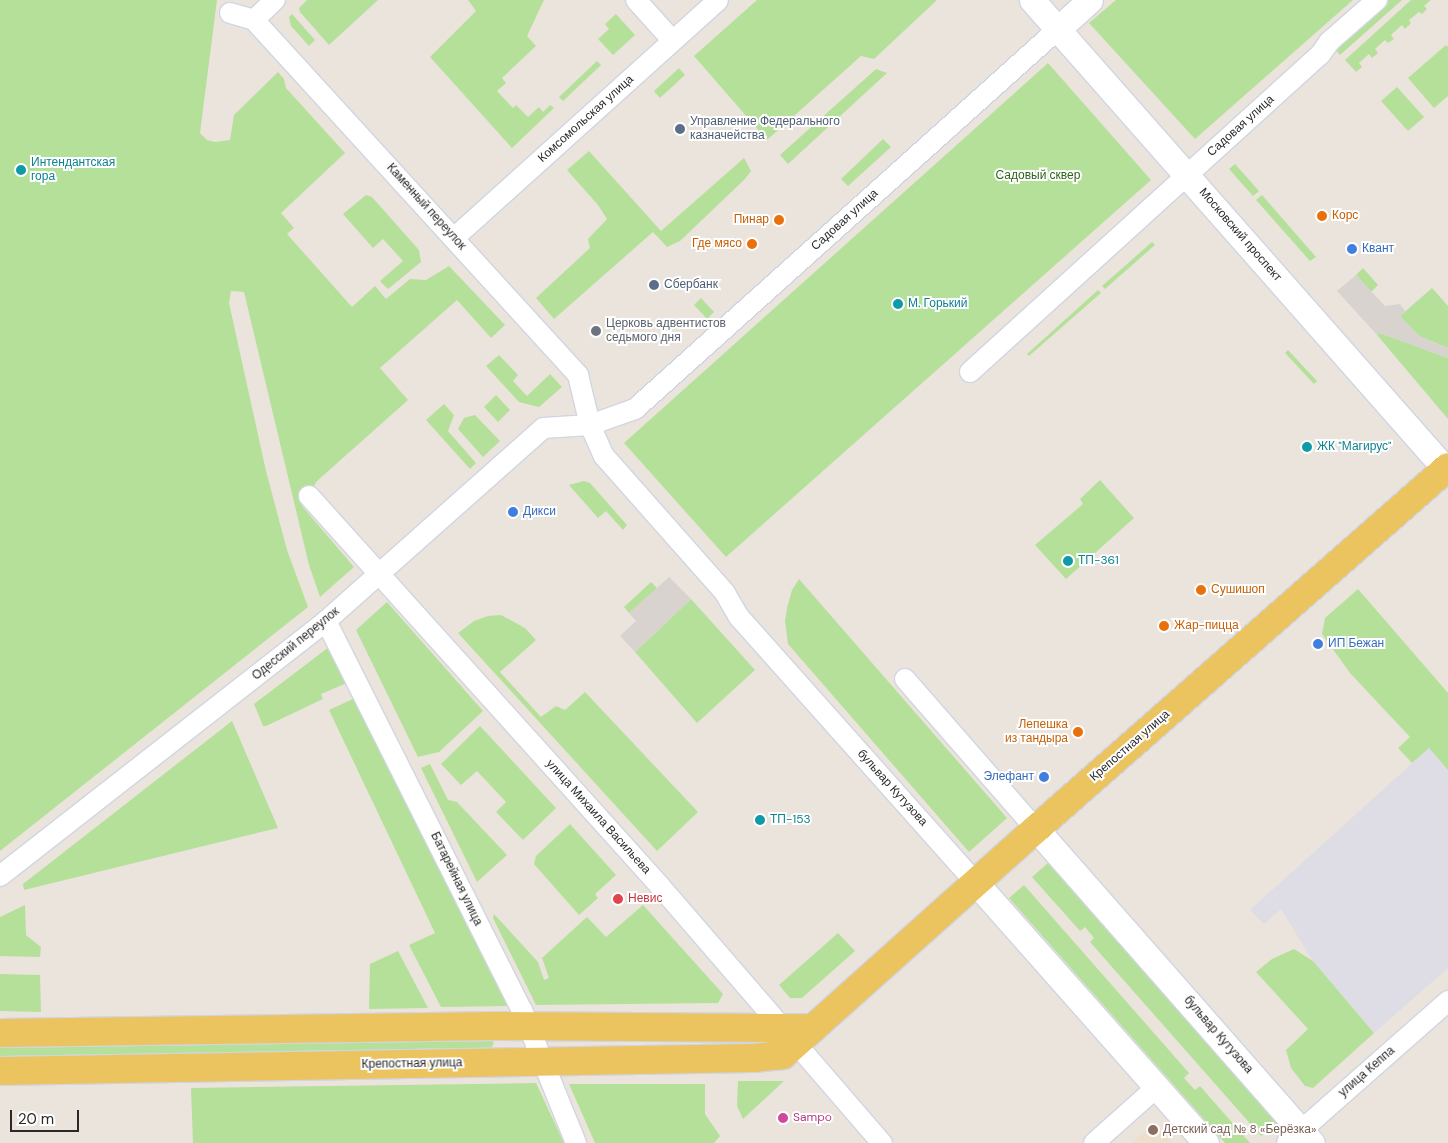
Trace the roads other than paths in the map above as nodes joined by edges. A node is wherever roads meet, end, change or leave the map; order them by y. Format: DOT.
graph roads {
  1 [pos="275,0"];
  2 [pos="636,0"];
  3 [pos="718,0"];
  4 [pos="1032,0"];
  5 [pos="1090,0"];
  6 [pos="1377,0"];
  7 [pos="230,14"];
  8 [pos="254,20"];
  9 [pos="1058,29"];
  10 [pos="672,40"];
  11 [pos="1188,175"];
  12 [pos="454,238"];
  13 [pos="970,372"];
  14 [pos="590,425"];
  15 [pos="1447,469"];
  16 [pos="309,496"];
  17 [pos="379,574"];
  18 [pos="326,620"];
  19 [pos="905,679"];
  20 [pos="1036,829"];
  21 [pos="0,876"];
  22 [pos="976,883"];
  23 [pos="1448,1001"];
  24 [pos="528,1026"];
  25 [pos="0,1033"];
  26 [pos="798,1034"];
  27 [pos="542,1062"];
  28 [pos="0,1071"];
  29 [pos="1156,1086"];
  30 [pos="1300,1139"];
  31 [pos="576,1143"];
  32 [pos="882,1143"];
  33 [pos="1094,1143"];
  34 [pos="1206,1143"];
  1 -- 8 [label="street"];
  2 -- 10 [label="street"];
  3 -- 10 [label="street, Комсомольская улица"];
  4 -- 9 [label="street, Московский проспект"];
  5 -- 9 [label="street, Садовая улица"];
  6 -- 11 [label="street, Садовая улица"];
  7 -- 8 [label="street"];
  8 -- 12 [label="street, Каменный переулок"];
  9 -- 11 [label="street, Московский проспект"];
  9 -- 14 [label="street, Садовая улица"];
  10 -- 12 [label="street, Комсомольская улица"];
  11 -- 13 [label="street, Садовая улица"];
  11 -- 15 [label="street, Московский проспект"];
  12 -- 14 [label="street, Каменный переулок"];
  14 -- 17 [label="street, Одесский переулок"];
  14 -- 22 [label="street, бульвар Кутузова"];
  15 -- 20 [label="main road, Крепостная улица"];
  16 -- 17 [label="street, улица Михаила Васильева"];
  17 -- 18 [label="street, Одесский переулок"];
  17 -- 26 [label="street, улица Михаила Васильева"];
  18 -- 21 [label="street, Одесский переулок"];
  18 -- 24 [label="street, Батарейная улица"];
  19 -- 20 [label="street, бульвар Кутузова"];
  20 -- 22 [label="main road, Крепостная улица"];
  20 -- 30 [label="street, бульвар Кутузова"];
  22 -- 26 [label="main road, Крепостная улица"];
  22 -- 29 [label="street, бульвар Кутузова"];
  23 -- 30 [label="street, улица Кеппа"];
  24 -- 25 [label="main road"];
  24 -- 26 [label="main road"];
  24 -- 27 [label="street, Батарейная улица"];
  26 -- 27 [label="main road, Крепостная улица"];
  26 -- 32 [label="street, улица Михаила Васильева"];
  27 -- 28 [label="main road, Крепостная улица"];
  27 -- 31 [label="street, Батарейная улица"];
  29 -- 33 [label="street"];
  29 -- 34 [label="street, бульвар Кутузова"];
}
